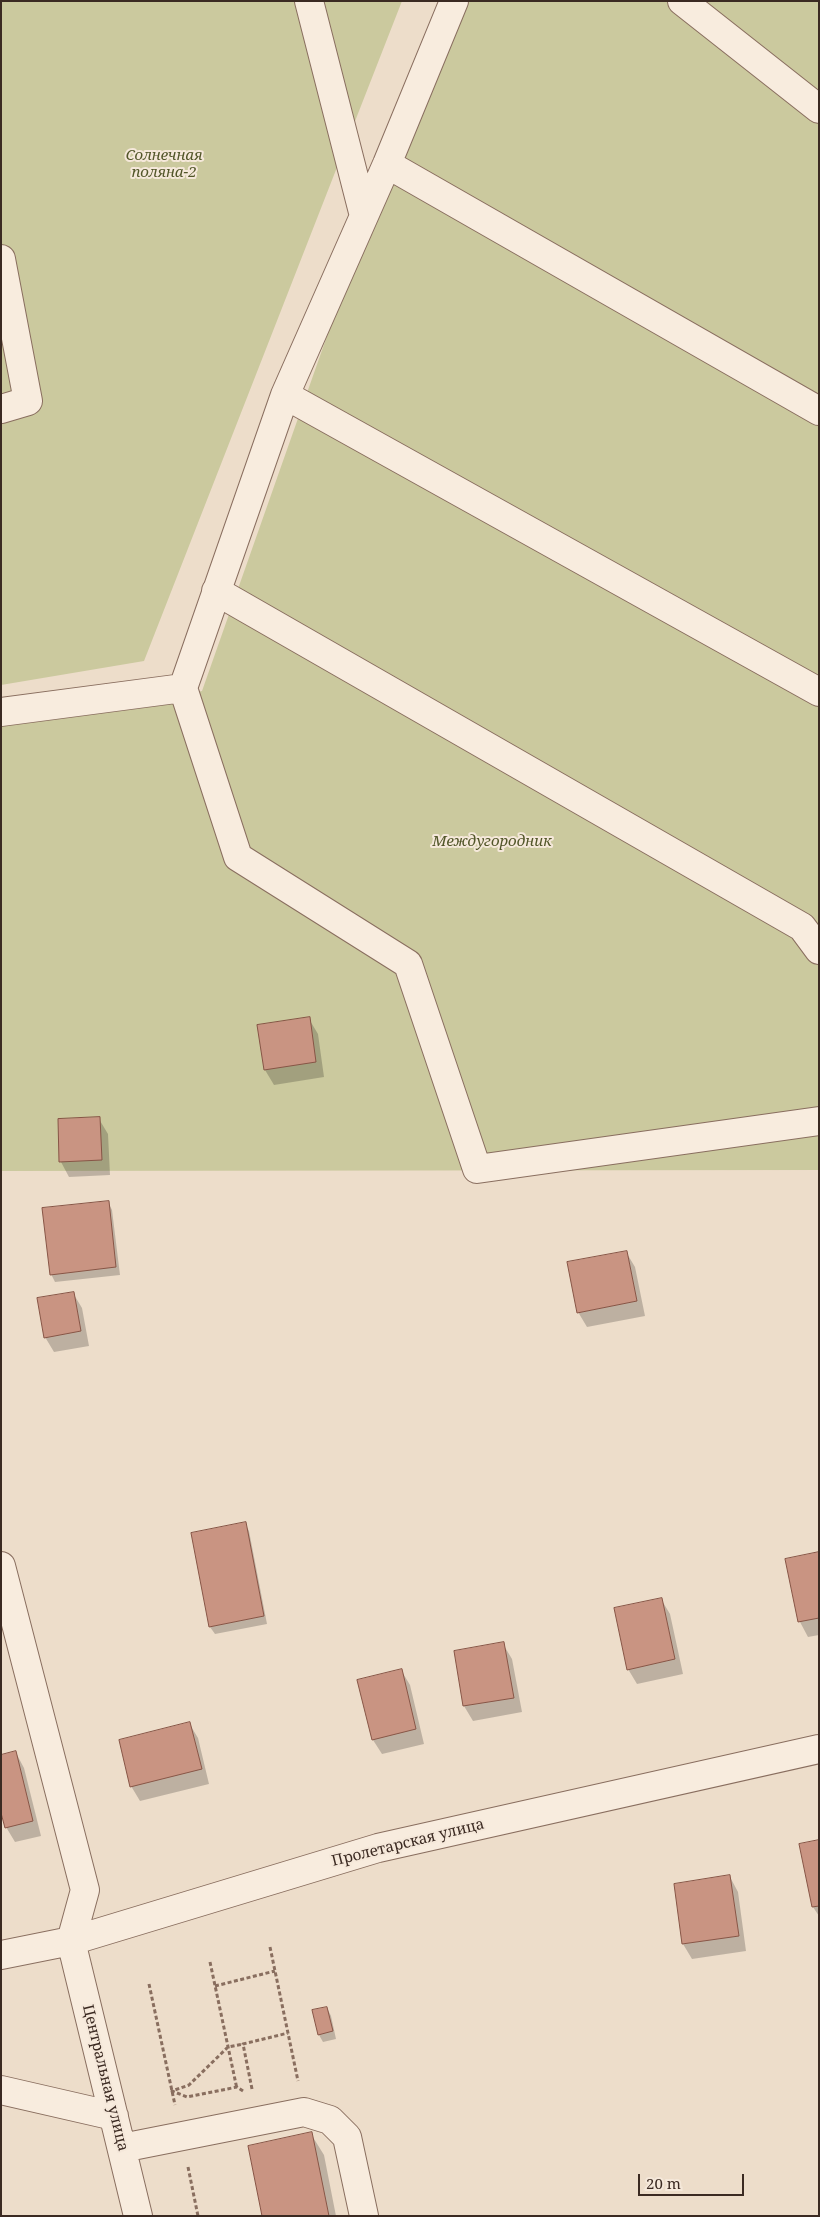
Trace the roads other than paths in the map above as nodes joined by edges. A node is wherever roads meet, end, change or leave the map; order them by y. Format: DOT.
graph roads {
  1 [pos="309,1"];
  2 [pos="454,1"];
  3 [pos="682,1"];
  4 [pos="819,109"];
  5 [pos="387,164"];
  6 [pos="364,216"];
  7 [pos="1,259"];
  8 [pos="286,395"];
  9 [pos="1,409"];
  10 [pos="819,411"];
  11 [pos="216,590"];
  12 [pos="183,688"];
  13 [pos="819,692"];
  14 [pos="1,712"];
  15 [pos="819,950"];
  16 [pos="819,1121"];
  17 [pos="1,1566"];
  18 [pos="819,1748"];
  19 [pos="71,1941"];
  20 [pos="1,1955"];
  21 [pos="1,2090"];
  22 [pos="114,2116"];
  23 [pos="122,2148"];
  24 [pos="138,2216"];
  25 [pos="364,2216"];
  1 -- 6 [label="street"];
  2 -- 5 [label="street"];
  3 -- 4 [label="street"];
  5 -- 6 [label="street"];
  5 -- 10 [label="street"];
  6 -- 8 [label="street"];
  7 -- 9 [label="street"];
  8 -- 11 [label="street"];
  8 -- 13 [label="street"];
  11 -- 12 [label="street"];
  11 -- 15 [label="street"];
  12 -- 14 [label="street"];
  12 -- 16 [label="street"];
  17 -- 19 [label="street"];
  18 -- 19 [label="street, Пролетарская улица"];
  19 -- 20 [label="street, Пролетарская улица"];
  19 -- 22 [label="street, Центральная улица"];
  21 -- 22 [label="street"];
  22 -- 23 [label="street, Центральная улица"];
  23 -- 24 [label="street, Центральная улица"];
  23 -- 25 [label="street"];
}
